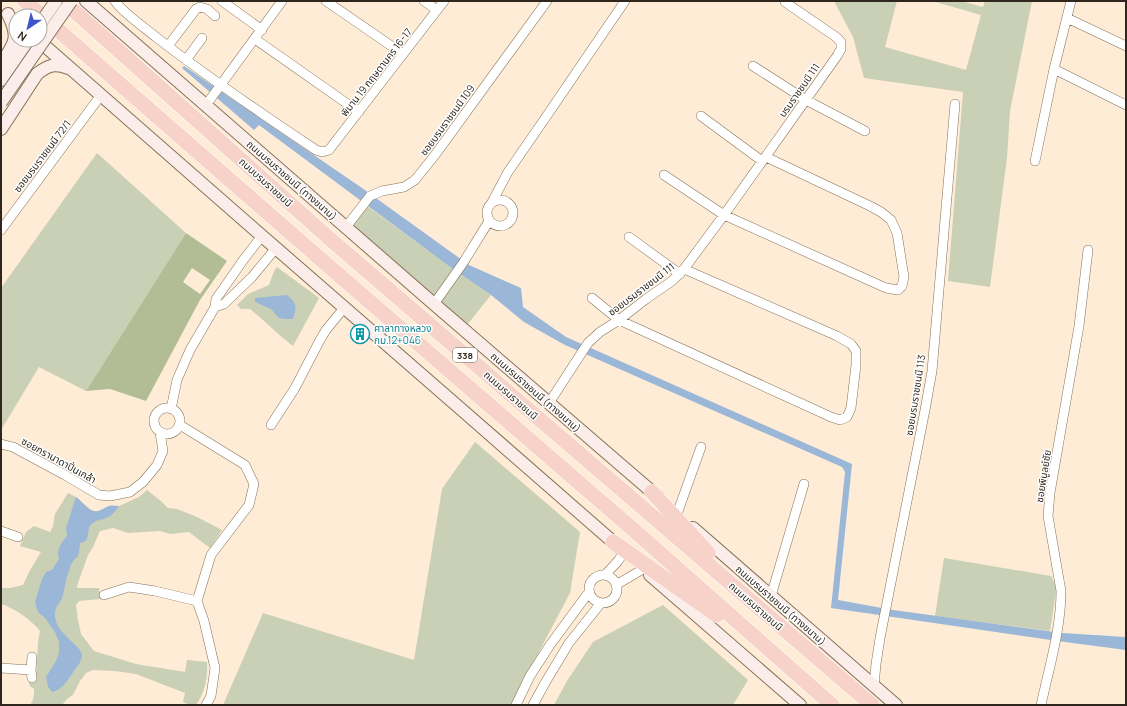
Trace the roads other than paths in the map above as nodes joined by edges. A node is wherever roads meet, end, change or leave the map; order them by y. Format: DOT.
graph roads {
  1 [pos="25,1"];
  2 [pos="56,1"];
  3 [pos="63,1"];
  4 [pos="71,1"];
  5 [pos="86,1"];
  6 [pos="115,1"];
  7 [pos="222,1"];
  8 [pos="282,1"];
  9 [pos="326,1"];
  10 [pos="424,1"];
  11 [pos="444,1"];
  12 [pos="547,1"];
  13 [pos="625,1"];
  14 [pos="1071,1"];
  15 [pos="785,2"];
  16 [pos="96,6"];
  17 [pos="437,10"];
  18 [pos="48,12"];
  19 [pos="215,16"];
  20 [pos="1067,18"];
  21 [pos="262,30"];
  22 [pos="202,38"];
  23 [pos="255,39"];
  24 [pos="168,46"];
  25 [pos="1126,46"];
  26 [pos="11,48"];
  27 [pos="23,48"];
  28 [pos="47,48"];
  29 [pos="403,54"];
  30 [pos="186,60"];
  31 [pos="1,64"];
  32 [pos="753,66"];
  33 [pos="1054,69"];
  34 [pos="73,70"];
  35 [pos="1,80"];
  36 [pos="221,86"];
  37 [pos="101,96"];
  38 [pos="806,100"];
  39 [pos="209,101"];
  40 [pos="1,102"];
  41 [pos="954,104"];
  42 [pos="1126,105"];
  43 [pos="359,112"];
  44 [pos="701,116"];
  45 [pos="1,129"];
  46 [pos="865,131"];
  47 [pos="772,149"];
  48 [pos="764,159"];
  49 [pos="1035,162"];
  50 [pos="664,175"];
  51 [pos="492,202"];
  52 [pos="724,215"];
  53 [pos="489,221"];
  54 [pos="346,227"];
  55 [pos="1,230"];
  56 [pos="262,236"];
  57 [pos="629,237"];
  58 [pos="276,248"];
  59 [pos="1088,250"];
  60 [pos="682,272"];
  61 [pos="592,298"];
  62 [pos="434,304"];
  63 [pos="215,307"];
  64 [pos="344,308"];
  65 [pos="620,320"];
  66 [pos="549,403"];
  67 [pos="171,409"];
  68 [pos="180,425"];
  69 [pos="272,425"];
  70 [pos="160,433"];
  71 [pos="1,444"];
  72 [pos="701,447"];
  73 [pos="804,484"];
  74 [pos="652,492"];
  75 [pos="677,514"];
  76 [pos="1,531"];
  77 [pos="18,537"];
  78 [pos="613,542"];
  79 [pos="624,552"];
  80 [pos="643,569"];
  81 [pos="605,576"];
  82 [pos="616,586"];
  83 [pos="589,592"];
  84 [pos="104,595"];
  85 [pos="771,596"];
  86 [pos="197,601"];
  87 [pos="602,603"];
  88 [pos="774,621"];
  89 [pos="32,657"];
  90 [pos="782,661"];
  91 [pos="1,668"];
  92 [pos="874,686"];
  93 [pos="206,705"];
  94 [pos="516,705"];
  95 [pos="533,705"];
  96 [pos="800,705"];
  97 [pos="832,705"];
  98 [pos="872,705"];
  99 [pos="896,705"];
  100 [pos="1041,705"];
  1 -- 90 [label="highway, 338"];
  2 -- 18 [label="main road, bridge"];
  3 -- 88 [label="highway, ถนนบรมราชชนนี / 338"];
  4 -- 40 [label="main road, bridge"];
  5 -- 16 [label="main road, ถนนบรมราชชนนี (ทางขนาน) / 338"];
  6 -- 24 [label="street"];
  7 -- 21 [label="street"];
  8 -- 21 [label="street"];
  9 -- 29 [label="street"];
  10 -- 17 [label="street"];
  11 -- 17 [label="street, พิมาน 19 กฤษดานคร 16-17"];
  12 -- 54 [label="street, ซอยบรมราชชนนี 109"];
  13 -- 51 [label="street"];
  14 -- 20 [label="street"];
  15 -- 38 [label="street, บรมราชชนนี 111"];
  16 -- 39 [label="main road, ถนนบรมราชชนนี (ทางขนาน) / 338"];
  17 -- 29 [label="street, พิมาน 19 กฤษดานคร 16-17"];
  19 -- 24 [label="street"];
  20 -- 25 [label="street"];
  20 -- 33 [label="street"];
  21 -- 23 [label="street"];
  22 -- 30 [label="street"];
  23 -- 36 [label="street"];
  23 -- 43 [label="street"];
  24 -- 30 [label="street"];
  26 -- 31 [label="main road"];
  27 -- 35 [label="main road"];
  28 -- 34 [label="main road"];
  29 -- 43 [label="street, พิมาน 19 กฤษดานคร 16-17"];
  30 -- 36 [label="street"];
  32 -- 38 [label="street"];
  33 -- 42 [label="street"];
  33 -- 49 [label="street"];
  34 -- 37 [label="main road"];
  34 -- 45 [label="main road"];
  36 -- 39 [label="street"];
  36 -- 43 [label="street, พิมาน 19 กฤษดานคร 16-17"];
  37 -- 55 [label="street, ซอยบรมราชชนนี 72/1"];
  37 -- 56 [label="main road"];
  38 -- 46 [label="street"];
  38 -- 47 [label="street, บรมราชชนนี 111"];
  39 -- 54 [label="main road, ถนนบรมราชชนนี (ทางขนาน) / 338"];
  41 -- 92 [label="street, ซอยบรมราชชนนี 113"];
  44 -- 48 [label="street"];
  47 -- 48 [label="street, ซอยบรมราชชนนี 111"];
  48 -- 52 [label="street, ซอยบรมราชชนนี 111"];
  48 -- 52 [label="street"];
  50 -- 52 [label="street"];
  51 -- 53 [label="street"];
  51 -- 53 [label="street"];
  52 -- 60 [label="street, ซอยบรมราชชนนี 111"];
  53 -- 62 [label="street"];
  54 -- 62 [label="main road, ถนนบรมราชชนนี (ทางขนาน) / 338"];
  56 -- 58 [label="main road"];
  56 -- 63 [label="street"];
  57 -- 60 [label="street"];
  58 -- 63 [label="street"];
  58 -- 64 [label="main road"];
  59 -- 100 [label="street, ซอยพิบูลย์ชัย"];
  60 -- 65 [label="street, ซอยบรมราชชนนี 111"];
  60 -- 65 [label="street"];
  61 -- 65 [label="street"];
  62 -- 66 [label="main road, ถนนบรมราชชนนี (ทางขนาน) / 338"];
  63 -- 67 [label="street"];
  64 -- 69 [label="street"];
  64 -- 78 [label="main road"];
  65 -- 66 [label="street, ซอยบรมราชชนนี 111"];
  66 -- 74 [label="main road, ถนนบรมราชชนนี (ทางขนาน) / 338"];
  67 -- 68 [label="street"];
  67 -- 70 [label="street, ซอยกรานาดาปิ่นเกล้า"];
  68 -- 70 [label="street"];
  68 -- 86 [label="street"];
  70 -- 71 [label="street, ซอยกรานาดาปิ่นเกล้า"];
  72 -- 75 [label="street"];
  73 -- 85 [label="street"];
  74 -- 75 [label="main road, ถนนบรมราชชนนี (ทางขนาน) / 338"];
  74 -- 88 [label="highway"];
  75 -- 85 [label="main road, ถนนบรมราชชนนี (ทางขนาน) / 338"];
  76 -- 77 [label="street"];
  78 -- 79 [label="main road"];
  78 -- 90 [label="highway"];
  79 -- 80 [label="main road"];
  79 -- 81 [label="street"];
  80 -- 82 [label="street"];
  80 -- 96 [label="main road"];
  81 -- 82 [label="street"];
  81 -- 83 [label="street"];
  82 -- 87 [label="street"];
  83 -- 87 [label="street"];
  83 -- 94 [label="street"];
  84 -- 86 [label="street"];
  85 -- 92 [label="main road, ถนนบรมราชชนนี (ทางขนาน) / 338"];
  86 -- 93 [label="street"];
  87 -- 95 [label="street"];
  88 -- 98 [label="highway, ถนนบรมราชชนนี / 338"];
  89 -- 91 [label="street"];
  90 -- 97 [label="highway, 338"];
  92 -- 99 [label="main road, ถนนบรมราชชนนี (ทางขนาน) / 338"];
}
